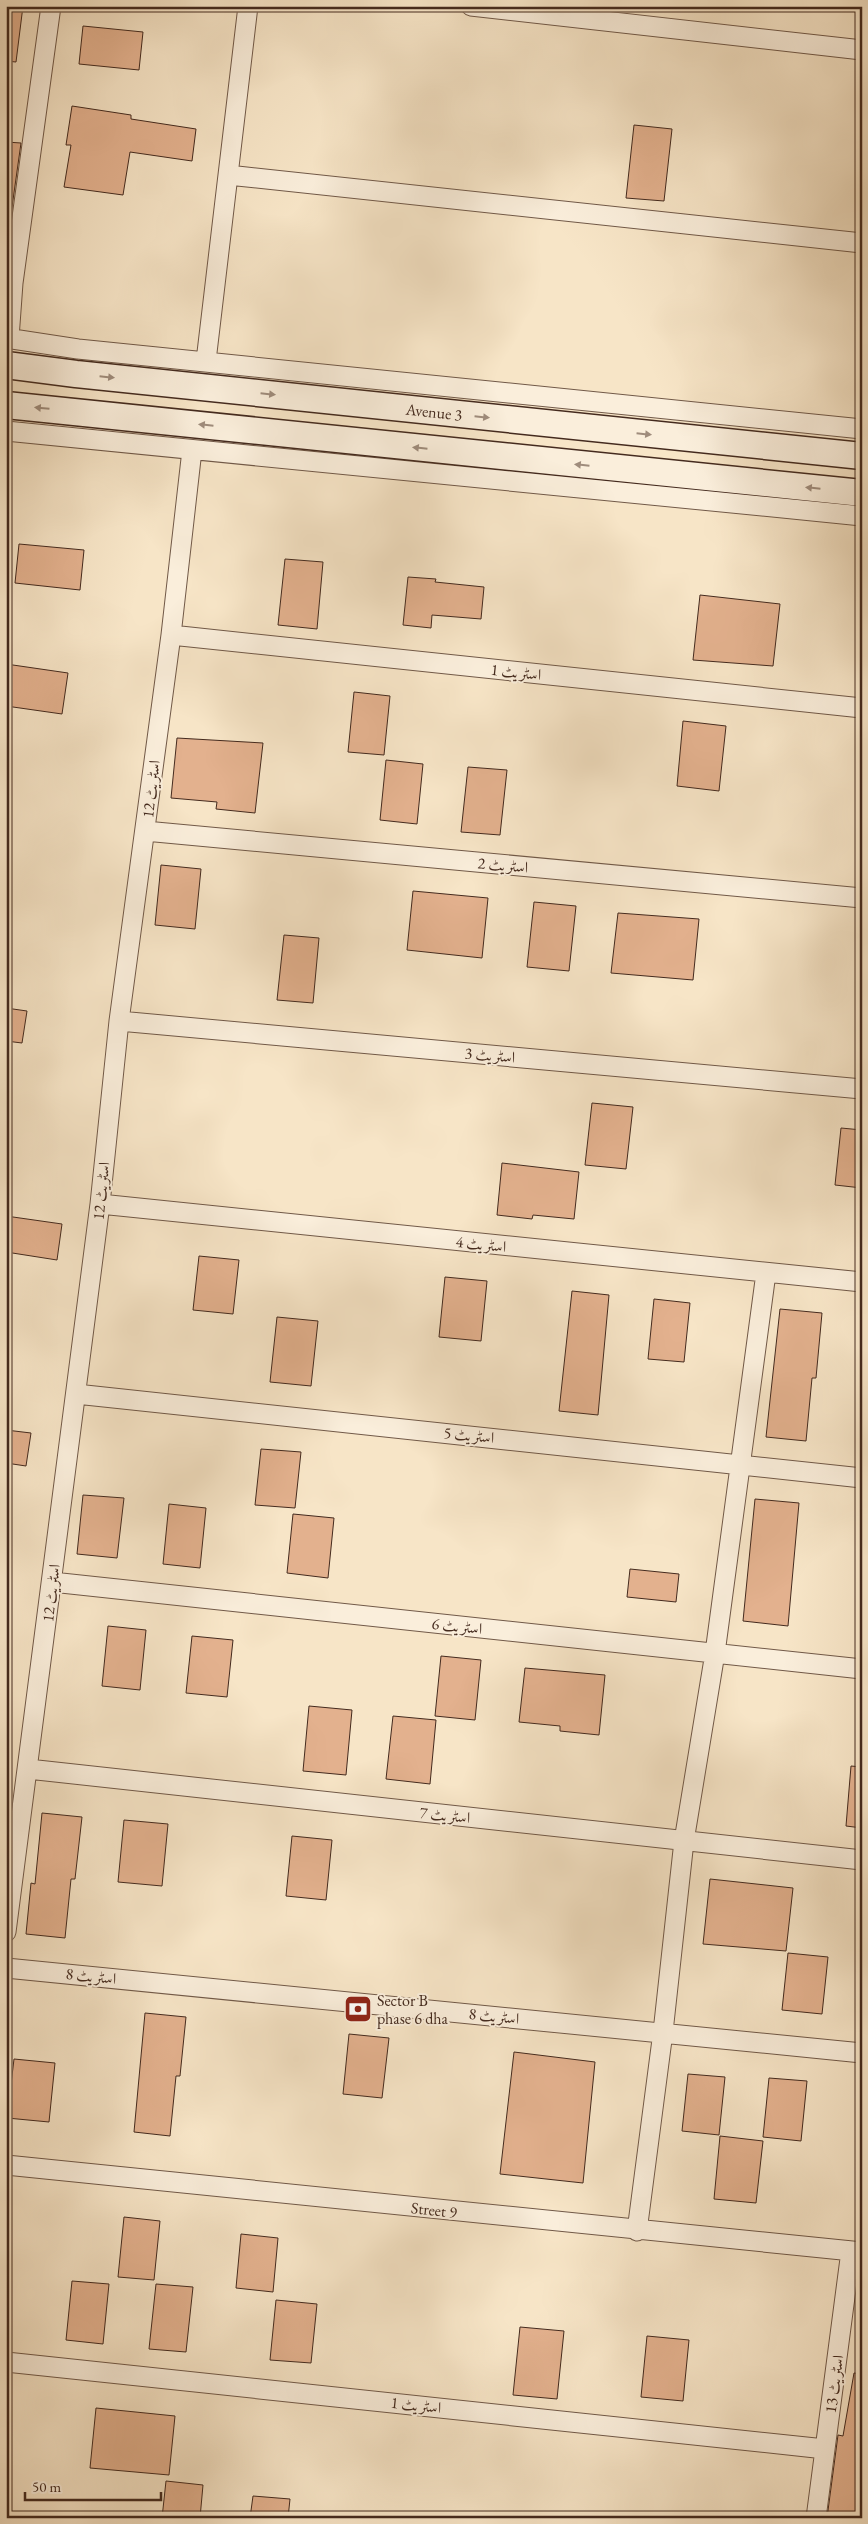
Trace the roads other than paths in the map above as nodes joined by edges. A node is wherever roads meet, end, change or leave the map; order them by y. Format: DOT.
graph roads {
  1 [pos="51,6"];
  2 [pos="248,6"];
  3 [pos="472,6"];
  4 [pos="862,50"];
  5 [pos="228,175"];
  6 [pos="862,243"];
  7 [pos="8,338"];
  8 [pos="206,361"];
  9 [pos="77,362"];
  10 [pos="6,365"];
  11 [pos="6,405"];
  12 [pos="78,412"];
  13 [pos="862,429"];
  14 [pos="6,432"];
  15 [pos="74,437"];
  16 [pos="192,450"];
  17 [pos="862,456"];
  18 [pos="862,493"];
  19 [pos="862,516"];
  20 [pos="171,635"];
  21 [pos="862,708"];
  22 [pos="145,831"];
  23 [pos="862,898"];
  24 [pos="119,1021"];
  25 [pos="862,1089"];
  26 [pos="100,1204"];
  27 [pos="766,1273"];
  28 [pos="862,1282"];
  29 [pos="76,1394"];
  30 [pos="741,1464"];
  31 [pos="862,1478"];
  32 [pos="52,1582"];
  33 [pos="714,1654"];
  34 [pos="862,1669"];
  35 [pos="28,1769"];
  36 [pos="684,1841"];
  37 [pos="862,1860"];
  38 [pos="6,1932"];
  39 [pos="6,1968"];
  40 [pos="663,2032"];
  41 [pos="862,2053"];
  42 [pos="6,2165"];
  43 [pos="638,2231"];
  44 [pos="856,2251"];
  45 [pos="6,2362"];
  46 [pos="825,2449"];
  47 [pos="816,2518"];
  1 -- 7 [label="street"];
  2 -- 5 [label="street"];
  3 -- 4 [label="street"];
  5 -- 6 [label="street"];
  5 -- 8 [label="street"];
  7 -- 9 [label="street"];
  8 -- 9 [label="street"];
  8 -- 13 [label="street"];
  9 -- 10 [label="main road, Avenue 3"];
  9 -- 17 [label="main road, Avenue 3, one-way"];
  12 -- 11 [label="main road, one-way"];
  12 -- 15 [label="street"];
  18 -- 12 [label="main road, one-way"];
  14 -- 15 [label="street"];
  15 -- 16 [label="street"];
  16 -- 19 [label="street"];
  16 -- 20 [label="street, اسٹریٹ 12"];
  20 -- 21 [label="street, اسٹریٹ 1"];
  20 -- 22 [label="street, اسٹریٹ 12"];
  22 -- 23 [label="street, اسٹریٹ 2"];
  22 -- 24 [label="street, اسٹریٹ 12"];
  24 -- 25 [label="street, اسٹریٹ 3"];
  24 -- 26 [label="street, اسٹریٹ 12"];
  26 -- 27 [label="street, اسٹریٹ 4"];
  26 -- 29 [label="street, اسٹریٹ 12"];
  27 -- 28 [label="street, اسٹریٹ 4"];
  27 -- 30 [label="street"];
  29 -- 30 [label="street, اسٹریٹ 5"];
  29 -- 32 [label="street, اسٹریٹ 12"];
  30 -- 31 [label="street, اسٹریٹ 5"];
  30 -- 33 [label="street"];
  32 -- 33 [label="street, اسٹریٹ 6"];
  32 -- 35 [label="street, اسٹریٹ 12"];
  33 -- 34 [label="street, اسٹریٹ 6"];
  33 -- 36 [label="street"];
  35 -- 36 [label="street, اسٹریٹ 7"];
  35 -- 38 [label="street, اسٹریٹ 12"];
  36 -- 37 [label="street, اسٹریٹ 7"];
  36 -- 40 [label="street"];
  39 -- 40 [label="street, اسٹریٹ 8"];
  40 -- 41 [label="street, اسٹریٹ 8"];
  40 -- 43 [label="street"];
  42 -- 43 [label="street, Street 9"];
  43 -- 44 [label="street, Street 9"];
  44 -- 46 [label="street, اسٹریٹ 13"];
  45 -- 46 [label="street, اسٹریٹ 1"];
  46 -- 47 [label="street, اسٹریٹ 13"];
}
